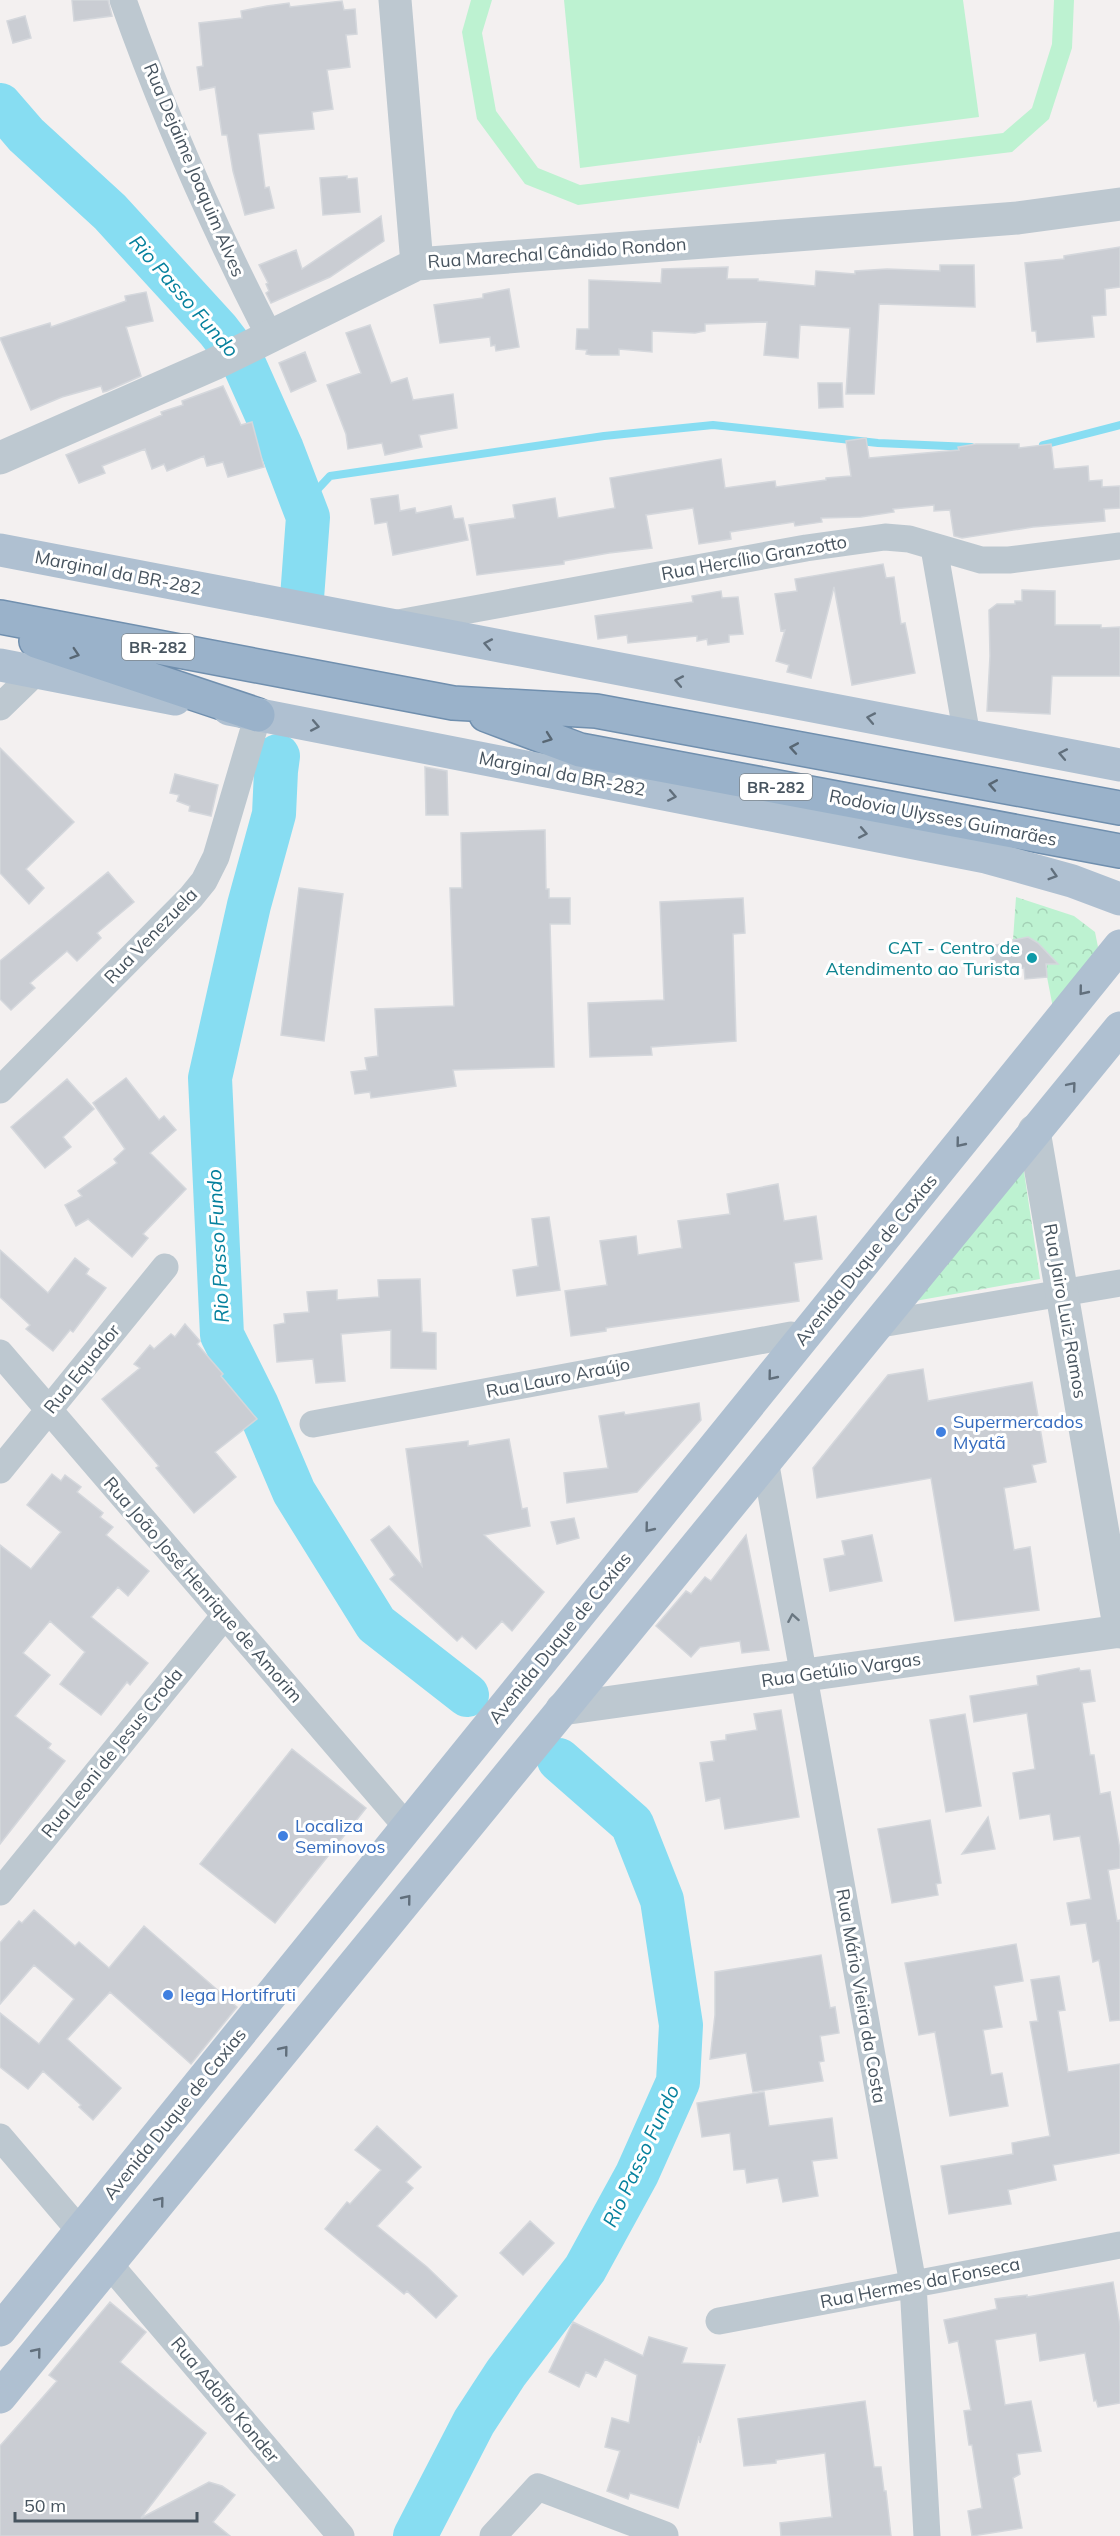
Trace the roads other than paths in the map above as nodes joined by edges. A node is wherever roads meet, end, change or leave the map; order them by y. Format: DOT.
graph roads {
  1 [pos="395,0"];
  2 [pos="129,1"];
  3 [pos="1120,204"];
  4 [pos="417,264"];
  5 [pos="261,341"];
  6 [pos="0,458"];
  7 [pos="1120,546"];
  8 [pos="934,548"];
  9 [pos="0,550"];
  10 [pos="0,617"];
  11 [pos="388,625"];
  12 [pos="0,629"];
  13 [pos="0,665"];
  14 [pos="36,672"];
  15 [pos="453,703"];
  16 [pos="0,706"];
  17 [pos="258,715"];
  18 [pos="967,736"];
  19 [pos="1120,765"];
  20 [pos="1116,807"];
  21 [pos="1115,856"];
  22 [pos="1120,879"];
  23 [pos="1120,899"];
  24 [pos="1120,946"];
  25 [pos="1120,1028"];
  26 [pos="0,1090"];
  27 [pos="1034,1131"];
  28 [pos="165,1267"];
  29 [pos="1120,1283"];
  30 [pos="1062,1293"];
  31 [pos="875,1325"];
  32 [pos="803,1337"];
  33 [pos="0,1353"];
  34 [pos="49,1410"];
  35 [pos="313,1424"];
  36 [pos="765,1460"];
  37 [pos="0,1470"];
  38 [pos="225,1615"];
  39 [pos="1120,1631"];
  40 [pos="804,1675"];
  41 [pos="562,1709"];
  42 [pos="407,1827"];
  43 [pos="0,1892"];
  44 [pos="0,2137"];
  45 [pos="80,2230"];
  46 [pos="1120,2245"];
  47 [pos="109,2264"];
  48 [pos="912,2284"];
  49 [pos="719,2321"];
  50 [pos="0,2330"];
  51 [pos="0,2397"];
  52 [pos="664,2535"];
  53 [pos="341,2536"];
  54 [pos="493,2536"];
  55 [pos="927,2536"];
  1 -- 4 [label="street"];
  2 -- 5 [label="street, Rua Dejaime Joaquim Alves"];
  3 -- 4 [label="street, Rua Marechal Cândido Rondon"];
  4 -- 5 [label="street, Rua Marechal Cândido Rondon"];
  5 -- 6 [label="street, Rua Marechal Cândido Rondon"];
  7 -- 8 [label="street, Rua Hercílio Granzotto"];
  8 -- 11 [label="street, Rua Hercílio Granzotto"];
  8 -- 18 [label="street"];
  9 -- 11 [label="main road, Marginal da BR-282"];
  10 -- 15 [label="highway, Rodovia Ulysses Guimarães / BR-282"];
  18 -- 11 [label="main road, Marginal da BR-282, one-way"];
  12 -- 17 [label="highway, one-way"];
  13 -- 14 [label="main road, Marginal da BR-282"];
  14 -- 16 [label="street"];
  14 -- 17 [label="main road, Marginal da BR-282"];
  20 -- 15 [label="highway, Rodovia Ulysses Guimarães / BR-282, one-way"];
  15 -- 21 [label="highway, Rodovia Ulysses Guimarães / BR-282, one-way"];
  17 -- 23 [label="main road, Marginal da BR-282, one-way"];
  17 -- 26 [label="street, Rua Venezuela"];
  19 -- 18 [label="main road, Marginal da BR-282, one-way"];
  21 -- 22 [label="main road"];
  24 -- 32 [label="main road, Avenida Duque de Caxias, one-way"];
  27 -- 25 [label="main road, one-way"];
  27 -- 30 [label="street, Rua Jairo Luiz Ramos"];
  27 -- 31 [label="main road"];
  28 -- 34 [label="street, Rua Equador"];
  29 -- 30 [label="street"];
  30 -- 31 [label="street"];
  30 -- 39 [label="street, Rua Jairo Luiz Ramos"];
  31 -- 36 [label="main road"];
  32 -- 35 [label="street, Rua Lauro Araújo"];
  32 -- 42 [label="main road, Avenida Duque de Caxias, one-way"];
  33 -- 34 [label="street, Rua João José Henrique de Amorim"];
  34 -- 37 [label="street, Rua Equador"];
  34 -- 38 [label="street, Rua João José Henrique de Amorim"];
  40 -- 36 [label="street, Rua Mário Vieira da Costa, one-way"];
  36 -- 41 [label="main road"];
  38 -- 42 [label="street, Rua João José Henrique de Amorim"];
  38 -- 43 [label="street, Rua Leoni de Jesus Croda"];
  39 -- 40 [label="street, Rua Getúlio Vargas"];
  40 -- 41 [label="street, Rua Getúlio Vargas"];
  40 -- 48 [label="street, Rua Mário Vieira da Costa"];
  47 -- 41 [label="main road, one-way"];
  42 -- 45 [label="main road, Avenida Duque de Caxias"];
  44 -- 45 [label="street"];
  45 -- 50 [label="main road, Avenida Duque de Caxias"];
  46 -- 48 [label="street, Rua Hermes da Fonseca"];
  51 -- 47 [label="main road, one-way"];
  47 -- 53 [label="street, Rua Adolfo Konder"];
  48 -- 49 [label="street, Rua Hermes da Fonseca"];
  48 -- 55 [label="street, Rua Mário Vieira da Costa"];
  52 -- 54 [label="street"];
}
